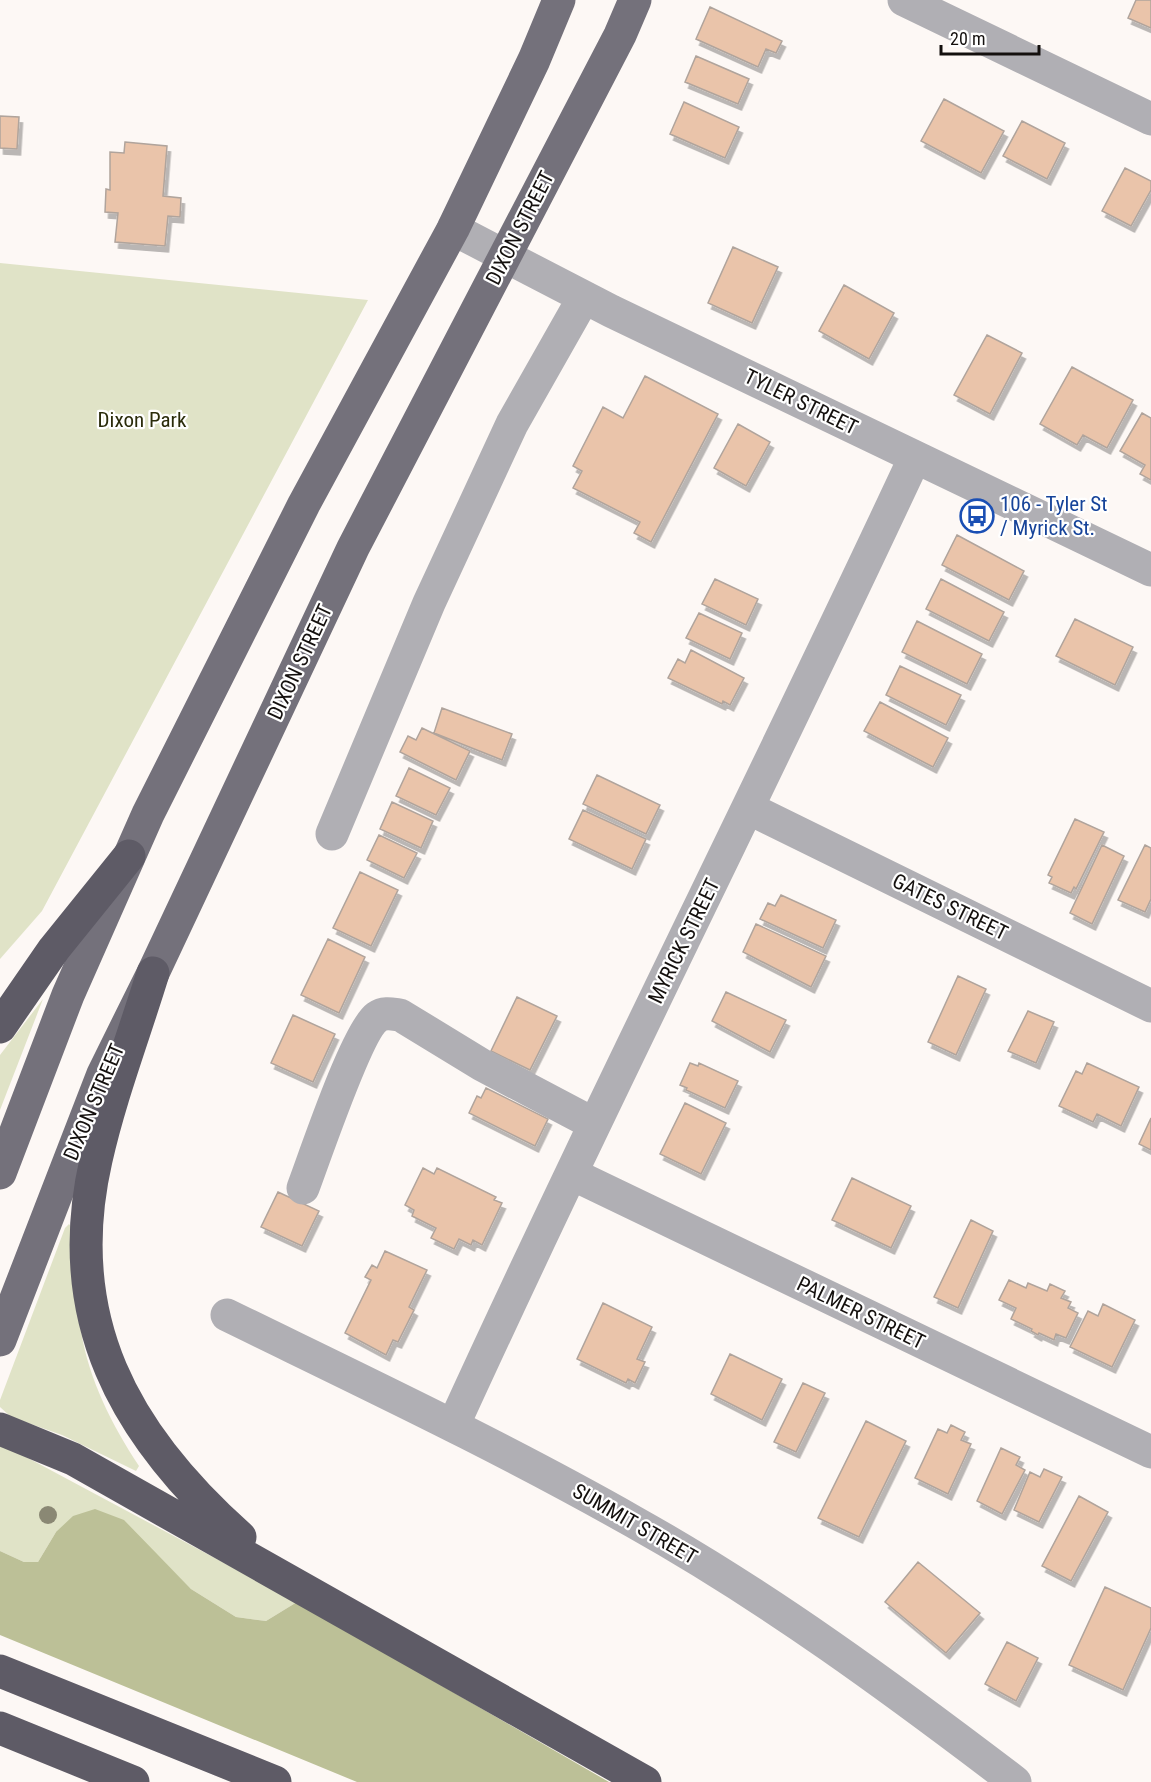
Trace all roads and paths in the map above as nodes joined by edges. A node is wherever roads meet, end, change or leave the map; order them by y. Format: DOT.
graph roads {
  1 [pos="559,0"];
  2 [pos="635,0"];
  3 [pos="904,0"];
  4 [pos="1151,119"];
  5 [pos="453,229"];
  6 [pos="506,257"];
  7 [pos="584,297"];
  8 [pos="915,457"];
  9 [pos="1151,570"];
  10 [pos="748,808"];
  11 [pos="332,834"];
  12 [pos="129,856"];
  13 [pos="153,973"];
  14 [pos="1151,1006"];
  15 [pos="0,1027"];
  16 [pos="594,1124"];
  17 [pos="0,1173"];
  18 [pos="572,1173"];
  19 [pos="303,1188"];
  20 [pos="227,1315"];
  21 [pos="0,1340"];
  22 [pos="453,1426"];
  23 [pos="0,1429"];
  24 [pos="1151,1452"];
  25 [pos="300,1585"];
  26 [pos="0,1671"];
  27 [pos="0,1728"];
  28 [pos="134,1782"];
  29 [pos="275,1782"];
  30 [pos="645,1782"];
  31 [pos="1015,1782"];
  1 -- 5 [label="main road"];
  2 -- 6 [label="main road, DIXON STREET"];
  3 -- 4 [label="street"];
  5 -- 6 [label="street, TYLER STREET"];
  5 -- 12 [label="main road"];
  6 -- 7 [label="street, TYLER STREET"];
  6 -- 13 [label="main road, DIXON STREET"];
  7 -- 8 [label="street, TYLER STREET"];
  7 -- 11 [label="street"];
  8 -- 9 [label="street, TYLER STREET"];
  8 -- 10 [label="street, MYRICK STREET"];
  10 -- 14 [label="street, GATES STREET"];
  10 -- 16 [label="street, MYRICK STREET"];
  12 -- 15 [label="highway"];
  12 -- 17 [label="main road"];
  13 -- 21 [label="main road, DIXON STREET"];
  13 -- 25 [label="highway"];
  16 -- 18 [label="street, MYRICK STREET"];
  16 -- 19 [label="street"];
  18 -- 22 [label="street, MYRICK STREET"];
  18 -- 24 [label="street, PALMER STREET"];
  20 -- 22 [label="street, SUMMIT STREET"];
  22 -- 31 [label="street, SUMMIT STREET"];
  23 -- 25 [label="highway"];
  25 -- 30 [label="highway"];
  26 -- 29 [label="highway"];
  27 -- 28 [label="highway"];
}
